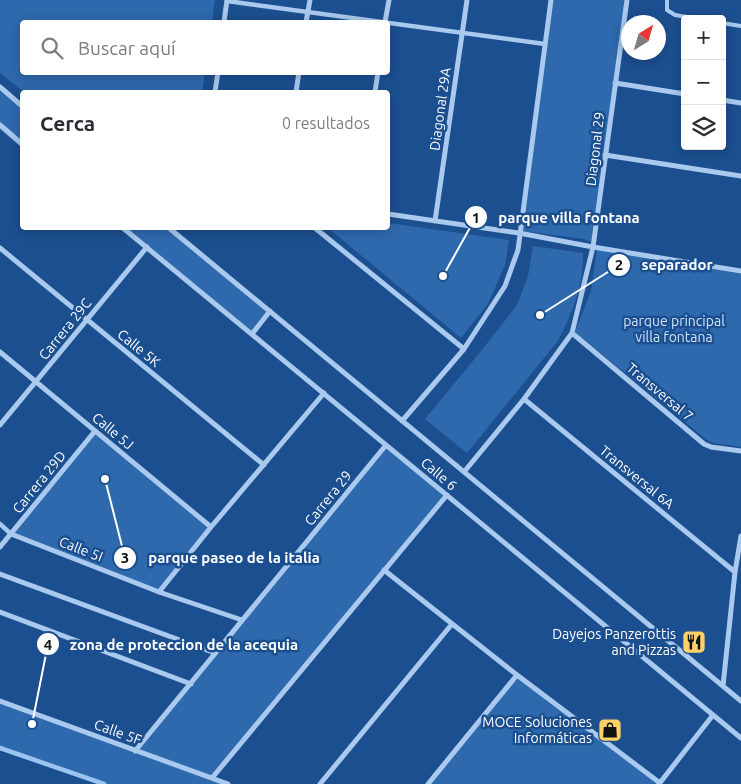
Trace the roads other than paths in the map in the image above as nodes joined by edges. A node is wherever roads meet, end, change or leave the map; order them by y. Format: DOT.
graph roads {
  1 [pos="227,0"];
  2 [pos="310,0"];
  3 [pos="389,0"];
  4 [pos="467,0"];
  5 [pos="551,0"];
  6 [pos="627,0"];
  7 [pos="667,0"];
  8 [pos="308,12"];
  9 [pos="681,16"];
  10 [pos="224,20"];
  11 [pos="306,20"];
  12 [pos="370,20"];
  13 [pos="386,20"];
  14 [pos="390,23"];
  15 [pos="726,24"];
  16 [pos="741,26"];
  17 [pos="462,32"];
  18 [pos="545,44"];
  19 [pos="218,75"];
  20 [pos="299,75"];
  21 [pos="378,75"];
  22 [pos="614,83"];
  23 [pos="0,87"];
  24 [pos="215,90"];
  25 [pos="296,90"];
  26 [pos="375,90"];
  27 [pos="681,93"];
  28 [pos="726,100"];
  29 [pos="741,102"];
  30 [pos="20,104"];
  31 [pos="0,125"];
  32 [pos="20,142"];
  33 [pos="605,155"];
  34 [pos="741,176"];
  35 [pos="390,214"];
  36 [pos="435,221"];
  37 [pos="126,230"];
  38 [pos="171,230"];
  39 [pos="317,230"];
  40 [pos="519,233"];
  41 [pos="147,247"];
  42 [pos="593,247"];
  43 [pos="0,248"];
  44 [pos="741,271"];
  45 [pos="270,311"];
  46 [pos="86,320"];
  47 [pos="572,333"];
  48 [pos="252,334"];
  49 [pos="464,349"];
  50 [pos="0,352"];
  51 [pos="36,382"];
  52 [pos="324,393"];
  53 [pos="524,399"];
  54 [pos="402,420"];
  55 [pos="0,425"];
  56 [pos="95,431"];
  57 [pos="386,445"];
  58 [pos="741,451"];
  59 [pos="264,465"];
  60 [pos="464,472"];
  61 [pos="447,495"];
  62 [pos="0,524"];
  63 [pos="211,527"];
  64 [pos="11,534"];
  65 [pos="741,536"];
  66 [pos="0,547"];
  67 [pos="384,570"];
  68 [pos="735,572"];
  69 [pos="0,574"];
  70 [pos="159,592"];
  71 [pos="0,612"];
  72 [pos="242,620"];
  73 [pos="452,624"];
  74 [pos="215,653"];
  75 [pos="517,675"];
  76 [pos="191,684"];
  77 [pos="723,686"];
  78 [pos="0,700"];
  79 [pos="741,701"];
  80 [pos="713,715"];
  81 [pos="741,738"];
  82 [pos="135,751"];
  83 [pos="212,778"];
  84 [pos="228,784"];
  85 [pos="320,784"];
  86 [pos="428,784"];
  87 [pos="660,784"];
  1 -- 8 [label="street"];
  1 -- 10 [label="street"];
  2 -- 8 [label="street"];
  3 -- 13 [label="street"];
  4 -- 17 [label="street, Diagonal 29A"];
  5 -- 18 [label="street"];
  6 -- 22 [label="street, Diagonal 29"];
  7 -- 9 [label="lane"];
  8 -- 11 [label="street"];
  8 -- 12 [label="street"];
  14 -- 17 [label="street"];
  15 -- 16 [label="lane"];
  17 -- 18 [label="street"];
  17 -- 36 [label="street, Diagonal 29A"];
  18 -- 40 [label="street"];
  19 -- 24 [label="street"];
  20 -- 25 [label="street"];
  21 -- 26 [label="street"];
  22 -- 27 [label="street"];
  22 -- 33 [label="street, Diagonal 29"];
  23 -- 30 [label="street"];
  28 -- 29 [label="street"];
  31 -- 32 [label="street"];
  33 -- 34 [label="street"];
  33 -- 42 [label="street, Diagonal 29"];
  35 -- 36 [label="street"];
  36 -- 40 [label="street"];
  37 -- 41 [label="street, Calle 6"];
  38 -- 45 [label="street, Calle 6"];
  39 -- 49 [label="street"];
  40 -- 42 [label="street"];
  40 -- 49 [label="street"];
  41 -- 46 [label="street, Carrera 29C"];
  41 -- 48 [label="street, Calle 6"];
  42 -- 44 [label="street"];
  42 -- 47 [label="street, Diagonal 29"];
  43 -- 46 [label="street, Calle 5K"];
  45 -- 48 [label="street"];
  45 -- 54 [label="street, Calle 6"];
  46 -- 51 [label="street, Carrera 29C"];
  46 -- 59 [label="street, Calle 5K"];
  47 -- 53 [label="street, Diagonal 29"];
  47 -- 58 [label="street, Transversal 7"];
  48 -- 52 [label="street, Calle 6"];
  49 -- 54 [label="street"];
  50 -- 51 [label="street, Calle 5J"];
  51 -- 55 [label="street, Carrera 29C"];
  51 -- 56 [label="street, Calle 5J"];
  52 -- 57 [label="street, Calle 6"];
  52 -- 59 [label="street"];
  53 -- 60 [label="street, Diagonal 29"];
  53 -- 68 [label="street, Transversal 6A"];
  54 -- 60 [label="street, Calle 6"];
  56 -- 63 [label="street, Calle 5J"];
  56 -- 64 [label="street, Carrera 29D"];
  57 -- 61 [label="street, Calle 6"];
  57 -- 72 [label="street, Carrera 29"];
  59 -- 63 [label="street"];
  60 -- 77 [label="street, Calle 6"];
  61 -- 67 [label="street"];
  61 -- 80 [label="street, Calle 6"];
  62 -- 64 [label="street, Calle 5I"];
  63 -- 70 [label="street"];
  64 -- 66 [label="street, Carrera 29D"];
  64 -- 70 [label="street, Calle 5I"];
  65 -- 68 [label="street"];
  67 -- 73 [label="street"];
  67 -- 83 [label="street"];
  68 -- 77 [label="street"];
  69 -- 74 [label="street"];
  70 -- 72 [label="street, Calle 5I"];
  71 -- 76 [label="street"];
  72 -- 74 [label="street, Carrera 29"];
  73 -- 75 [label="street"];
  73 -- 85 [label="street"];
  74 -- 76 [label="street, Carrera 29"];
  75 -- 86 [label="street"];
  75 -- 87 [label="street"];
  76 -- 82 [label="street, Carrera 29"];
  77 -- 79 [label="street, Calle 6"];
  78 -- 82 [label="street, Calle 5F"];
  80 -- 81 [label="street, Calle 6"];
  80 -- 87 [label="street"];
  82 -- 83 [label="street, Calle 5F"];
  83 -- 84 [label="street, Calle 5F"];
}
